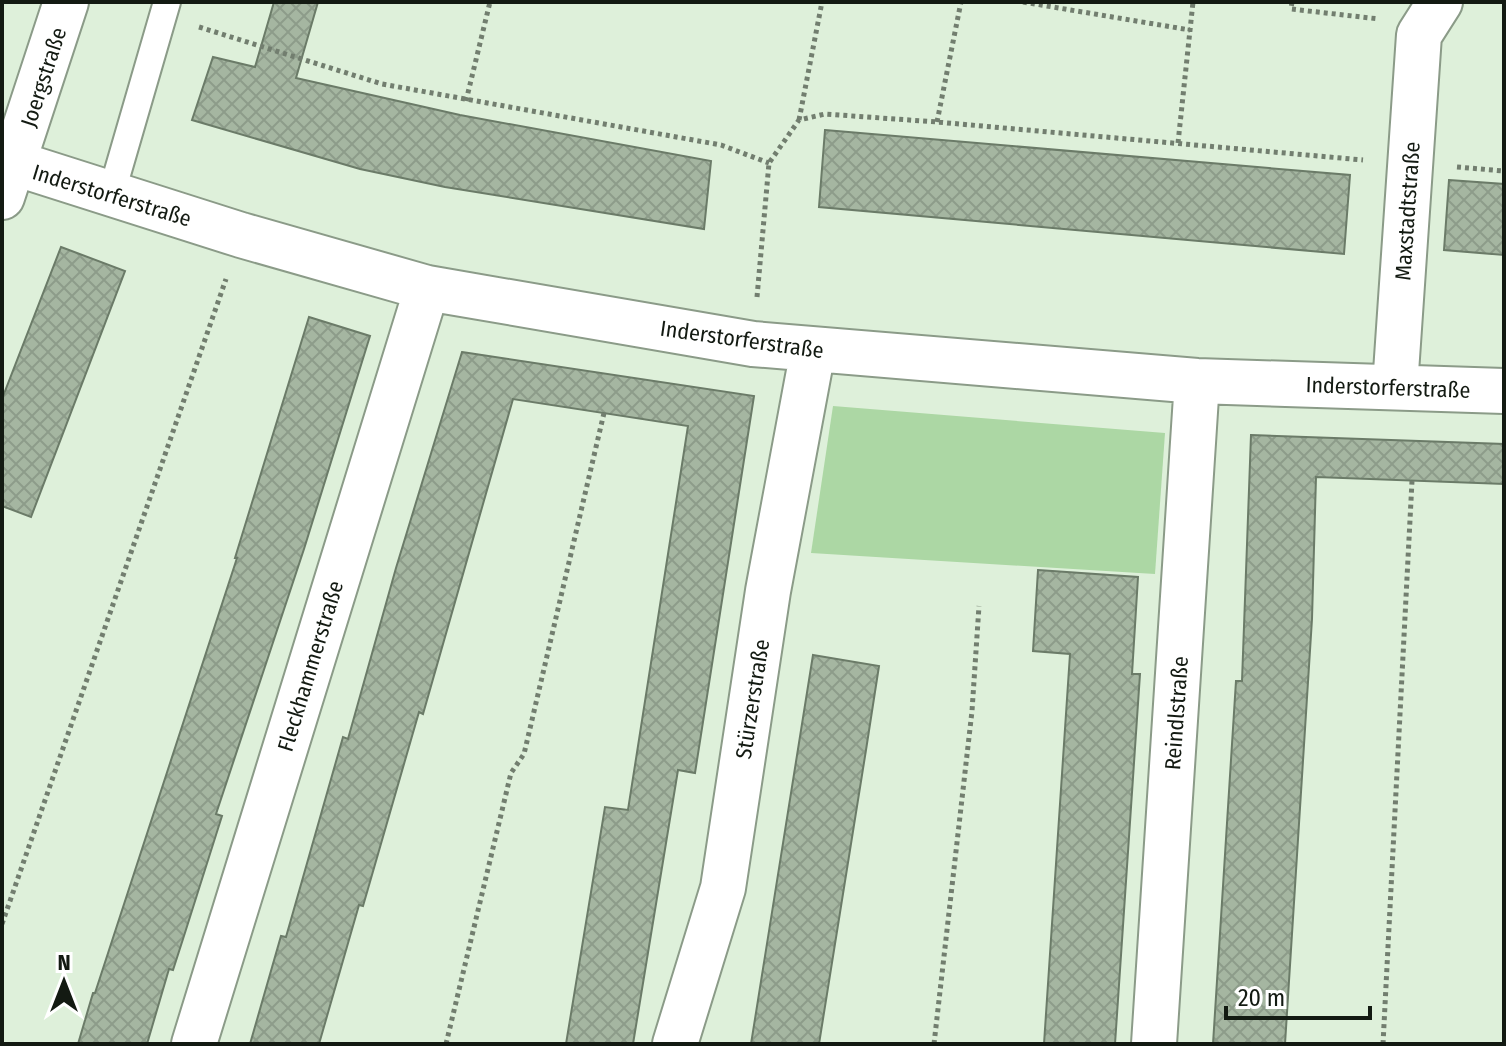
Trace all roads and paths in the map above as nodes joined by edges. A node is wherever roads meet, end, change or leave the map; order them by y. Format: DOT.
graph roads {
  1 [pos="66,2"];
  2 [pos="490,2"];
  3 [pos="822,2"];
  4 [pos="961,2"];
  5 [pos="1023,2"];
  6 [pos="1193,2"];
  7 [pos="1292,2"];
  8 [pos="166,9"];
  9 [pos="1421,13"];
  10 [pos="1190,30"];
  11 [pos="466,101"];
  12 [pos="799,120"];
  13 [pos="937,122"];
  14 [pos="1178,143"];
  15 [pos="769,163"];
  16 [pos="1410,163"];
  17 [pos="6,173"];
  18 [pos="111,195"];
  19 [pos="241,235"];
  20 [pos="427,288"];
  21 [pos="753,344"];
  22 [pos="813,350"];
  23 [pos="1197,381"];
  24 [pos="1395,387"];
  25 [pos="1504,391"];
  26 [pos="604,413"];
  27 [pos="1412,481"];
  28 [pos="979,606"];
  29 [pos="2,924"];
  30 [pos="194,1044"];
  31 [pos="446,1044"];
  32 [pos="675,1044"];
  33 [pos="934,1044"];
  34 [pos="1154,1044"];
  35 [pos="1383,1044"];
  1 -- 17 [label="street, Joergstraße"];
  2 -- 11 [label="path"];
  3 -- 12 [label="path"];
  4 -- 13 [label="path"];
  5 -- 10 [label="path"];
  6 -- 10 [label="path"];
  7 -- 9 [label="path"];
  8 -- 11 [label="path"];
  8 -- 18 [label="lane"];
  9 -- 16 [label="street, Maxstadtstraße"];
  10 -- 14 [label="path"];
  11 -- 15 [label="path"];
  12 -- 13 [label="path"];
  12 -- 15 [label="path"];
  13 -- 14 [label="path"];
  14 -- 16 [label="path"];
  15 -- 21 [label="path"];
  16 -- 24 [label="street, Maxstadtstraße"];
  17 -- 18 [label="street, Inderstorferstraße"];
  18 -- 19 [label="street, Inderstorferstraße"];
  19 -- 20 [label="street, Inderstorferstraße"];
  19 -- 29 [label="path"];
  20 -- 21 [label="street, Inderstorferstraße"];
  20 -- 30 [label="street, Fleckhammerstraße"];
  21 -- 22 [label="street, Inderstorferstraße"];
  22 -- 23 [label="street, Inderstorferstraße"];
  22 -- 32 [label="street, Stürzerstraße"];
  23 -- 24 [label="street, Inderstorferstraße"];
  23 -- 34 [label="street, Reindlstraße"];
  24 -- 25 [label="street, Inderstorferstraße"];
  26 -- 31 [label="path"];
  27 -- 35 [label="path"];
  28 -- 33 [label="path"];
}
